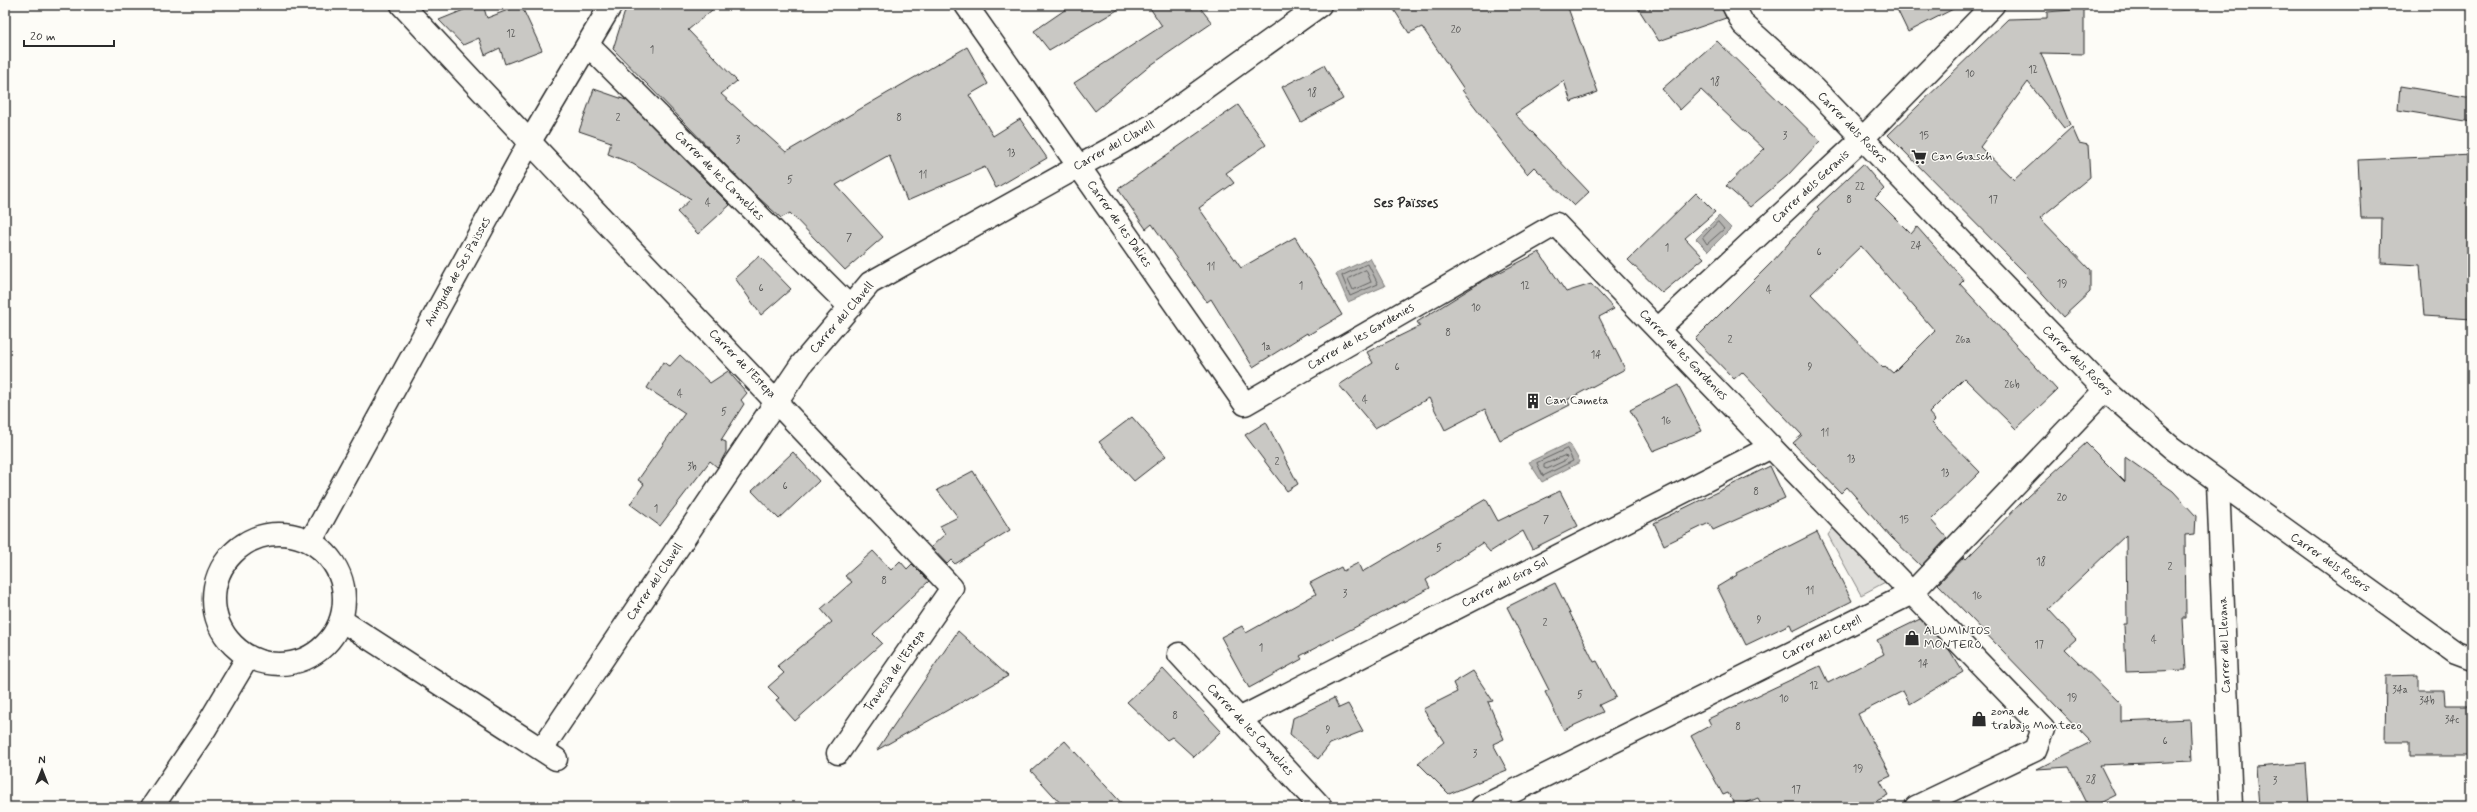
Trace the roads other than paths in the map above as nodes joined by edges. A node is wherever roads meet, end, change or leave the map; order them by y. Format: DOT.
graph roads {
  1 [pos="402,5"];
  2 [pos="611,5"];
  3 [pos="966,5"];
  4 [pos="1320,5"];
  5 [pos="1733,5"];
  6 [pos="1994,5"];
  7 [pos="588,45"];
  8 [pos="1862,139"];
  9 [pos="529,143"];
  10 [pos="1078,166"];
  11 [pos="850,307"];
  12 [pos="1658,329"];
  13 [pos="2104,390"];
  14 [pos="777,401"];
  15 [pos="1245,404"];
  16 [pos="1771,447"];
  17 [pos="2218,483"];
  18 [pos="311,541"];
  19 [pos="952,588"];
  20 [pos="1912,593"];
  21 [pos="342,620"];
  22 [pos="1179,654"];
  23 [pos="248,657"];
  24 [pos="2472,659"];
  25 [pos="1239,719"];
  26 [pos="838,753"];
  27 [pos="152,807"];
  28 [pos="1321,807"];
  29 [pos="1482,807"];
  30 [pos="1917,807"];
  31 [pos="2231,807"];
  1 -- 9 [label="street, Carrer de l'Estepa"];
  2 -- 7 [label="street, Avinguda de Ses Païsses"];
  3 -- 10 [label="street, Carrer de les Dalies"];
  4 -- 10 [label="street, Carrer del Clavell"];
  5 -- 8 [label="street, Carrer dels Rosers"];
  6 -- 8 [label="street, Carrer dels Geranis"];
  7 -- 9 [label="street, Avinguda de Ses Païsses"];
  7 -- 11 [label="street, Carrer de les Camelies"];
  8 -- 12 [label="street, Carrer dels Geranis"];
  8 -- 13 [label="street, Carrer dels Rosers"];
  9 -- 14 [label="street, Carrer de l'Estepa"];
  9 -- 18 [label="street, Avinguda de Ses Païsses"];
  10 -- 11 [label="street, Carrer del Clavell"];
  10 -- 15 [label="street, Carrer de les Dalies"];
  11 -- 14 [label="street, Carrer del Clavell"];
  12 -- 15 [label="street, Carrer de les Gardenies"];
  12 -- 16 [label="street, Carrer de les Gardenies"];
  13 -- 17 [label="street, Carrer dels Rosers"];
  13 -- 20 [label="street, Carrer del Cepell"];
  14 -- 19 [label="street, Carrer de l'Estepa"];
  14 -- 21 [label="street, Carrer del Clavell"];
  16 -- 20 [label="street, Carrer de les Gardenies"];
  16 -- 25 [label="street, Carrer del Gira Sol"];
  17 -- 24 [label="street, Carrer dels Rosers"];
  17 -- 31 [label="street, Carrer del Llevana"];
  18 -- 21 [label="street"];
  18 -- 23 [label="street"];
  19 -- 26 [label="street, Travesia de l'Estepa"];
  20 -- 29 [label="street, Carrer del Cepell"];
  20 -- 30 [label="street, Carrer de les Gardenies"];
  21 -- 23 [label="street"];
  22 -- 25 [label="street, Carrer de les Camelies"];
  23 -- 27 [label="street"];
  25 -- 28 [label="street, Carrer de les Camelies"];
}
